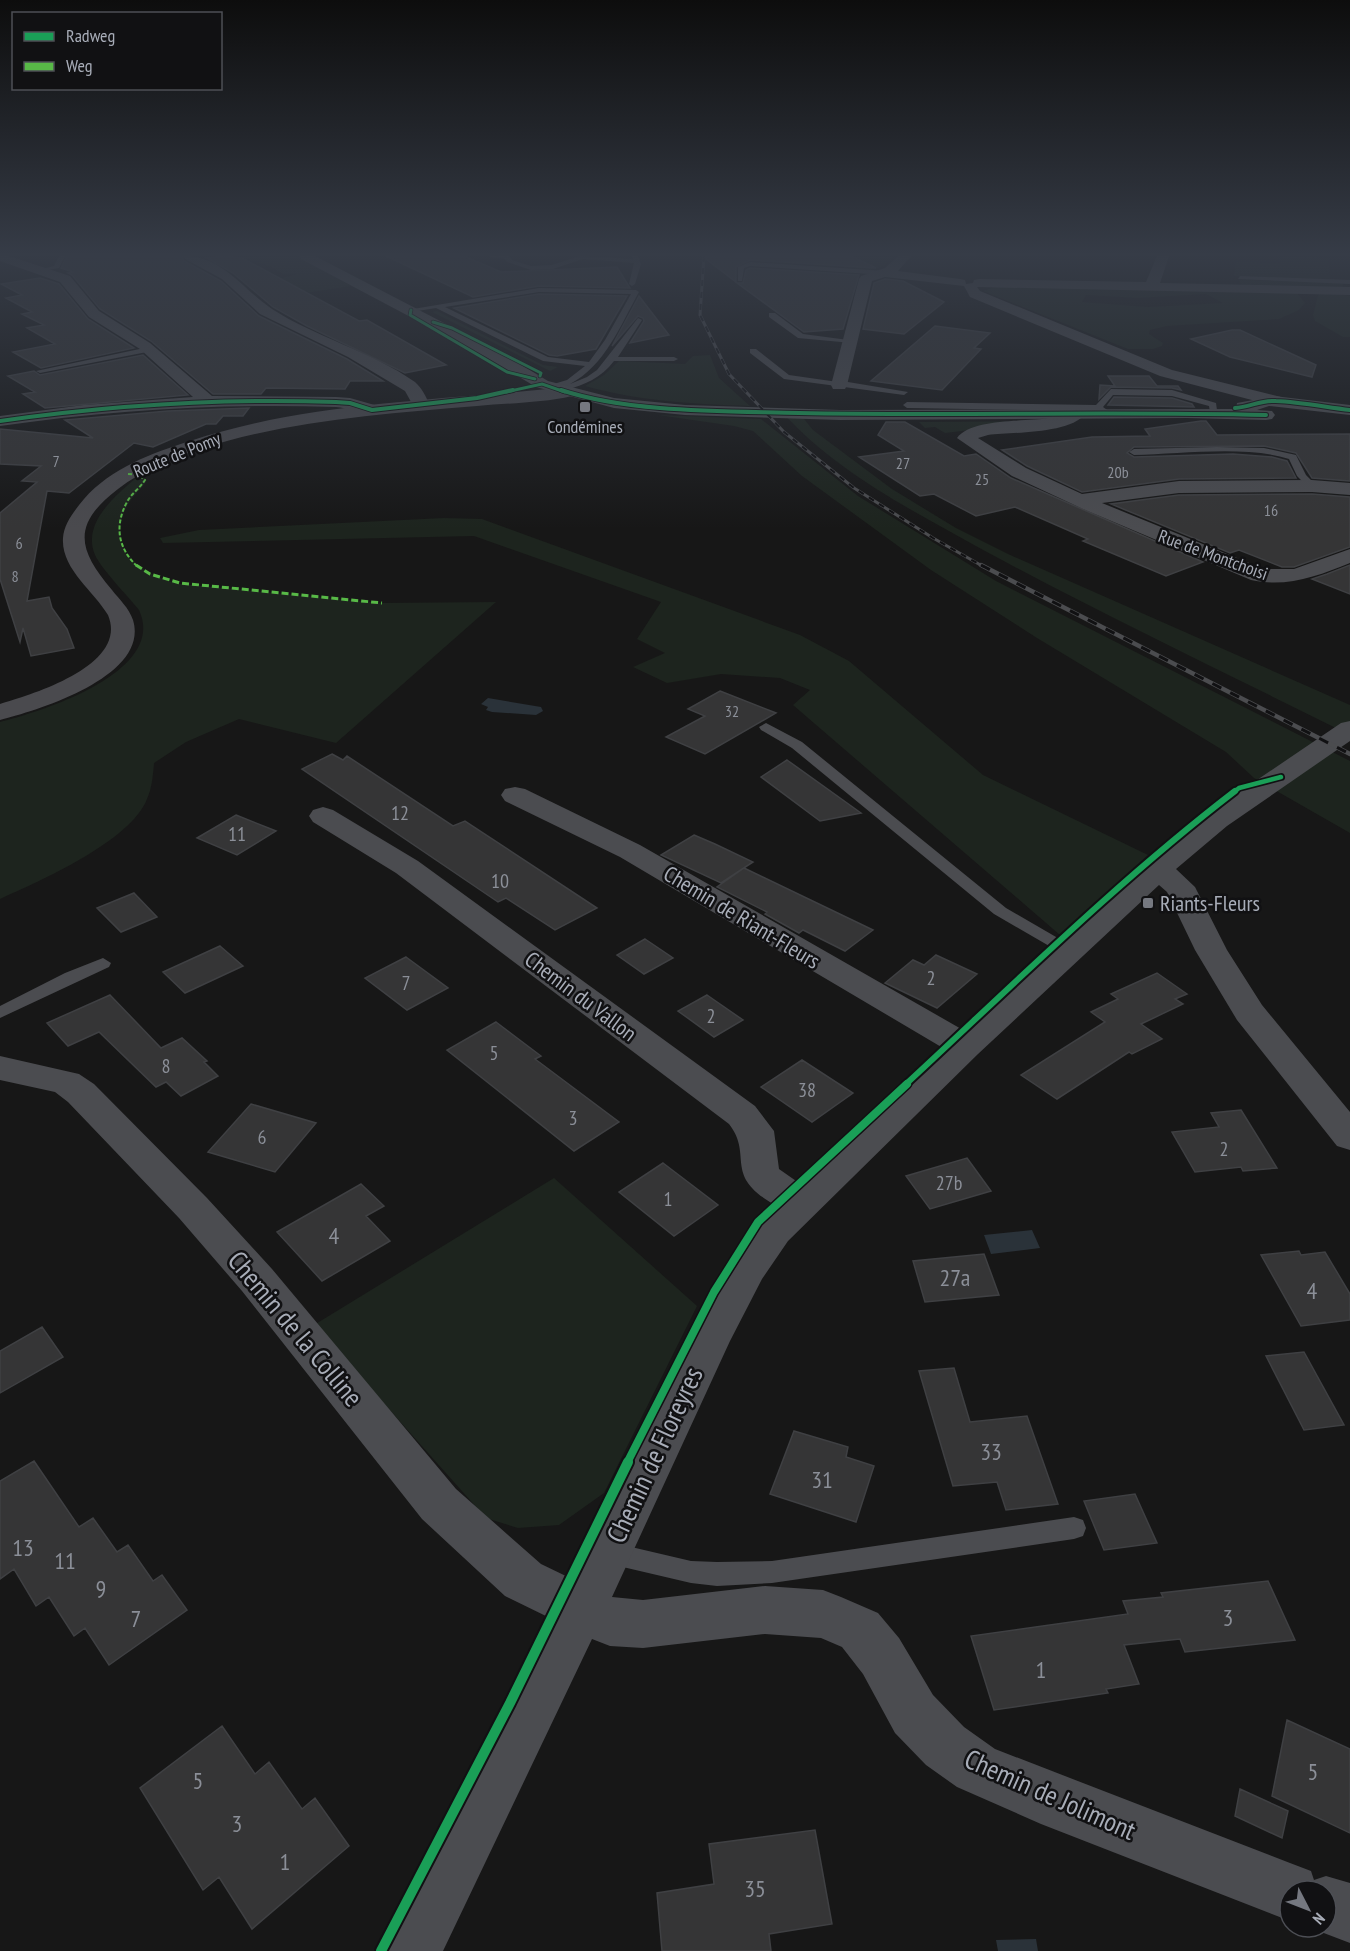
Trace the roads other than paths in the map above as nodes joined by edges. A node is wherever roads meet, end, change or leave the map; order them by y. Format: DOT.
graph roads {
  1 [pos="144,347"];
  2 [pos="339,347"];
  3 [pos="478,347"];
  4 [pos="521,347"];
  5 [pos="603,347"];
  6 [pos="619,347"];
  7 [pos="850,347"];
  8 [pos="1103,347"];
  9 [pos="149,350"];
  10 [pos="753,351"];
  11 [pos="674,358"];
  12 [pos="610,359"];
  13 [pos="589,364"];
  14 [pos="40,371"];
  15 [pos="841,384"];
  16 [pos="553,388"];
  17 [pos="904,392"];
  18 [pos="208,400"];
  19 [pos="425,405"];
  20 [pos="907,405"];
  21 [pos="1103,407"];
  22 [pos="1262,407"];
  23 [pos="1200,408"];
  24 [pos="372,410"];
  25 [pos="1303,410"];
  26 [pos="1350,410"];
  27 [pos="1076,414"];
  28 [pos="1350,415"];
  29 [pos="0,421"];
  30 [pos="1134,452"];
  31 [pos="1312,486"];
  32 [pos="1350,489"];
  33 [pos="1079,500"];
  34 [pos="1350,555"];
  35 [pos="0,712"];
  36 [pos="766,727"];
  37 [pos="1350,729"];
  38 [pos="515,795"];
  39 [pos="323,816"];
  40 [pos="1158,869"];
  41 [pos="1069,951"];
  42 [pos="103,963"];
  43 [pos="0,1013"];
  44 [pos="966,1046"];
  45 [pos="0,1068"];
  46 [pos="1350,1137"];
  47 [pos="801,1202"];
  48 [pos="1074,1528"];
  49 [pos="609,1552"];
  50 [pos="581,1608"];
  51 [pos="1278,1887"];
  52 [pos="412,1951"];
  1 -- 9 [label="street"];
  2 -- 19 [label="street"];
  3 -- 16 [label="main road"];
  4 -- 13 [label="lane"];
  5 -- 13 [label="lane"];
  6 -- 12 [label="lane"];
  7 -- 15 [label="street"];
  8 -- 22 [label="street"];
  9 -- 14 [label="lane"];
  9 -- 18 [label="street"];
  10 -- 15 [label="lane"];
  11 -- 12 [label="lane"];
  12 -- 16 [label="lane"];
  13 -- 16 [label="lane"];
  15 -- 17 [label="lane"];
  16 -- 19 [label="main road, Route de Pomy"];
  16 -- 19 [label="main road, Route de Pomy"];
  16 -- 27 [label="main road"];
  18 -- 24 [label="street"];
  18 -- 29 [label="street"];
  19 -- 24 [label="main road, Route de Pomy"];
  20 -- 21 [label="lane"];
  21 -- 23 [label="main road"];
  21 -- 27 [label="main road"];
  22 -- 23 [label="main road"];
  22 -- 23 [label="main road"];
  22 -- 25 [label="main road"];
  24 -- 35 [label="main road, Route de Pomy"];
  25 -- 26 [label="main road"];
  25 -- 28 [label="main road"];
  27 -- 33 [label="street, Rue de Montchoisi"];
  30 -- 31 [label="lane"];
  31 -- 32 [label="street"];
  31 -- 33 [label="street"];
  33 -- 34 [label="street, Rue de Montchoisi"];
  36 -- 41 [label="lane"];
  37 -- 40 [label="street, Chemin de Floreyres"];
  38 -- 44 [label="street, Chemin de Riant-Fleurs"];
  39 -- 47 [label="street, Chemin du Vallon"];
  40 -- 41 [label="street, Chemin de Floreyres"];
  40 -- 46 [label="street"];
  41 -- 44 [label="street, Chemin de Floreyres"];
  42 -- 43 [label="lane"];
  44 -- 47 [label="street, Chemin de Floreyres"];
  45 -- 50 [label="street, Chemin de la Colline"];
  47 -- 49 [label="street, Chemin de Floreyres"];
  48 -- 49 [label="lane"];
  49 -- 50 [label="street, Chemin de Floreyres"];
  50 -- 51 [label="street, Chemin de Jolimont"];
  50 -- 52 [label="street, Chemin de Floreyres"];
}
